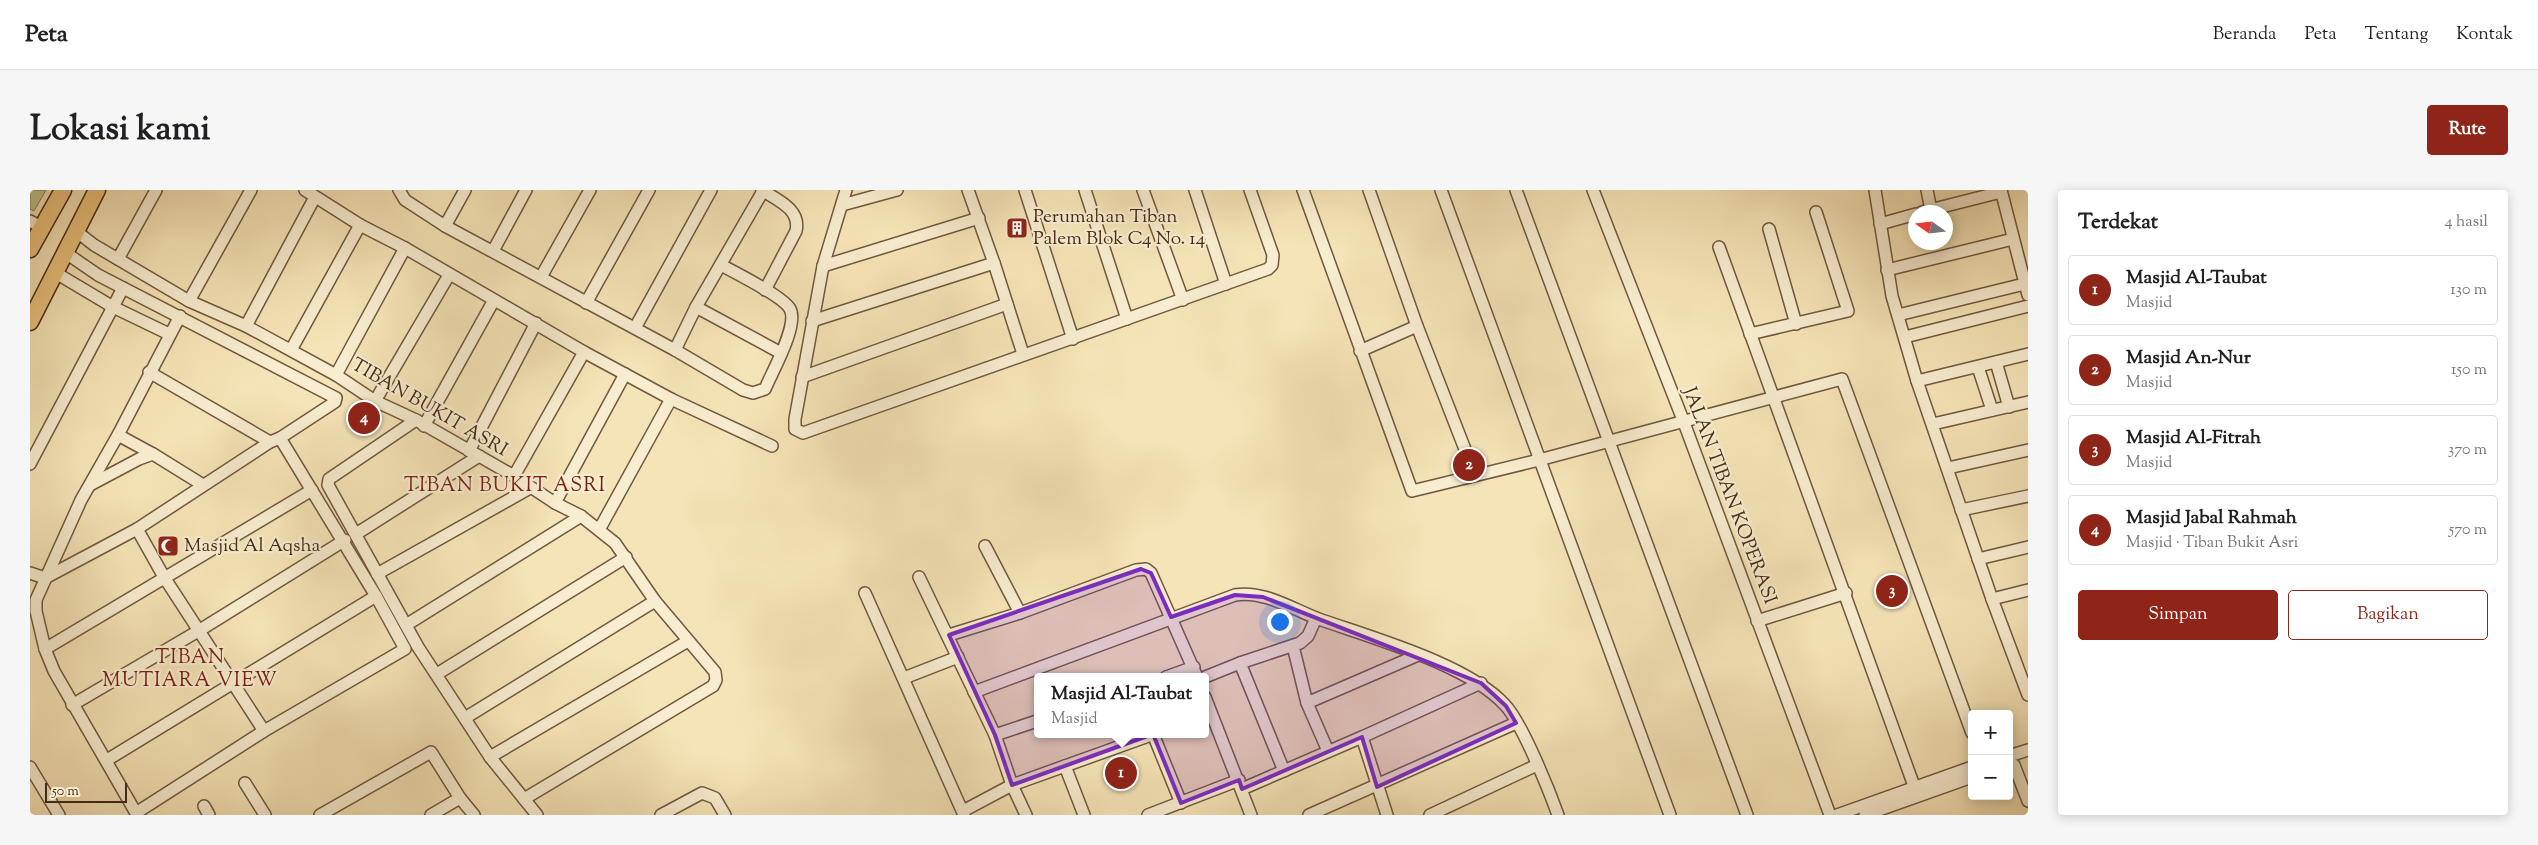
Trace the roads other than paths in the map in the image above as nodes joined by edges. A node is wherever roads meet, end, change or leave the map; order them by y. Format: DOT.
graph roads {
  1 [pos="63,190"];
  2 [pos="98,190"];
  3 [pos="156,190"];
  4 [pos="251,190"];
  5 [pos="305,190"];
  6 [pos="398,190"];
  7 [pos="465,190"];
  8 [pos="526,190"];
  9 [pos="590,190"];
  10 [pos="649,190"];
  11 [pos="711,190"];
  12 [pos="846,190"];
  13 [pos="897,190"];
  14 [pos="968,190"];
  15 [pos="1025,190"];
  16 [pos="1085,190"];
  17 [pos="1143,190"];
  18 [pos="1195,190"];
  19 [pos="1250,190"];
  20 [pos="1303,190"];
  21 [pos="1369,190"];
  22 [pos="1441,190"];
  23 [pos="1516,190"];
  24 [pos="1593,190"];
  25 [pos="1875,190"];
  26 [pos="1927,190"];
  27 [pos="766,191"];
  28 [pos="2001,191"];
  29 [pos="315,197"];
  30 [pos="1926,205"];
  31 [pos="1948,205"];
  32 [pos="842,206"];
  33 [pos="1816,212"];
  34 [pos="1908,216"];
  35 [pos="979,218"];
  36 [pos="35,224"];
  37 [pos="1880,224"];
  38 [pos="360,225"];
  39 [pos="445,226"];
  40 [pos="1769,229"];
  41 [pos="76,231"];
  42 [pos="2013,239"];
  43 [pos="94,245"];
  44 [pos="1719,247"];
  45 [pos="405,248"];
  46 [pos="30,249"];
  47 [pos="494,251"];
  48 [pos="66,253"];
  49 [pos="118,259"];
  50 [pos="994,262"];
  51 [pos="83,264"];
  52 [pos="721,265"];
  53 [pos="823,266"];
  54 [pos="1887,270"];
  55 [pos="56,273"];
  56 [pos="449,275"];
  57 [pos="541,277"];
  58 [pos="2026,283"];
  59 [pos="1226,284"];
  60 [pos="123,288"];
  61 [pos="765,290"];
  62 [pos="2028,295"];
  63 [pos="494,300"];
  64 [pos="1183,300"];
  65 [pos="189,301"];
  66 [pos="586,303"];
  67 [pos="1007,304"];
  68 [pos="2028,306"];
  69 [pos="113,307"];
  70 [pos="696,307"];
  71 [pos="1898,314"];
  72 [pos="180,316"];
  73 [pos="1127,319"];
  74 [pos="812,321"];
  75 [pos="30,322"];
  76 [pos="536,323"];
  77 [pos="1796,324"];
  78 [pos="246,326"];
  79 [pos="1417,326"];
  80 [pos="635,328"];
  81 [pos="1903,332"];
  82 [pos="169,334"];
  83 [pos="1750,334"];
  84 [pos="1073,339"];
  85 [pos="291,350"];
  86 [pos="675,350"];
  87 [pos="1360,351"];
  88 [pos="584,352"];
  89 [pos="781,353"];
  90 [pos="1023,354"];
  91 [pos="2028,354"];
  92 [pos="1996,362"];
  93 [pos="1978,367"];
  94 [pos="149,372"];
  95 [pos="626,374"];
  96 [pos="336,375"];
  97 [pos="802,377"];
  98 [pos="1917,381"];
  99 [pos="1772,396"];
  100 [pos="671,398"];
  101 [pos="375,401"];
  102 [pos="2028,402"];
  103 [pos="2009,407"];
  104 [pos="1992,410"];
  105 [pos="1683,420"];
  106 [pos="420,423"];
  107 [pos="1933,424"];
  108 [pos="118,435"];
  109 [pos="275,440"];
  110 [pos="1607,440"];
  111 [pos="772,446"];
  112 [pos="2028,450"];
  113 [pos="153,454"];
  114 [pos="474,454"];
  115 [pos="1539,460"];
  116 [pos="30,464"];
  117 [pos="1948,468"];
  118 [pos="1474,474"];
  119 [pos="514,476"];
  120 [pos="204,485"];
  121 [pos="89,486"];
  122 [pos="530,488"];
  123 [pos="312,490"];
  124 [pos="2028,496"];
  125 [pos="555,503"];
  126 [pos="1961,510"];
  127 [pos="581,516"];
  128 [pos="137,528"];
  129 [pos="600,530"];
  130 [pos="356,534"];
  131 [pos="344,540"];
  132 [pos="985,546"];
  133 [pos="2028,547"];
  134 [pos="626,557"];
  135 [pos="1978,559"];
  136 [pos="30,573"];
  137 [pos="378,574"];
  138 [pos="164,577"];
  139 [pos="919,577"];
  140 [pos="45,578"];
  141 [pos="2028,590"];
  142 [pos="865,593"];
  143 [pos="1846,593"];
  144 [pos="376,596"];
  145 [pos="1992,599"];
  146 [pos="655,601"];
  147 [pos="1020,612"];
  148 [pos="1171,617"];
  149 [pos="1316,618"];
  150 [pos="1757,621"];
  151 [pos="406,625"];
  152 [pos="200,630"];
  153 [pos="949,635"];
  154 [pos="688,641"];
  155 [pos="1293,646"];
  156 [pos="45,649"];
  157 [pos="1418,655"];
  158 [pos="958,656"];
  159 [pos="1240,663"];
  160 [pos="1195,672"];
  161 [pos="437,674"];
  162 [pos="1209,675"];
  163 [pos="904,678"];
  164 [pos="233,682"];
  165 [pos="1481,683"];
  166 [pos="974,692"];
  167 [pos="2028,695"];
  168 [pos="1307,703"];
  169 [pos="72,705"];
  170 [pos="1209,716"];
  171 [pos="464,718"];
  172 [pos="1034,722"];
  173 [pos="1968,722"];
  174 [pos="1516,723"];
  175 [pos="264,731"];
  176 [pos="996,735"];
  177 [pos="1362,737"];
  178 [pos="1143,738"];
  179 [pos="1156,738"];
  180 [pos="2028,750"];
  181 [pos="1328,751"];
  182 [pos="2012,755"];
  183 [pos="490,758"];
  184 [pos="106,760"];
  185 [pos="1537,765"];
  186 [pos="2013,765"];
  187 [pos="1065,766"];
  188 [pos="30,767"];
  189 [pos="1968,768"];
  190 [pos="1284,771"];
  191 [pos="1968,778"];
  192 [pos="245,783"];
  193 [pos="1012,785"];
  194 [pos="1241,785"];
  195 [pos="1377,786"];
  196 [pos="1914,786"];
  197 [pos="460,798"];
  198 [pos="524,800"];
  199 [pos="2028,801"];
  200 [pos="1180,803"];
  201 [pos="963,813"];
  202 [pos="59,815"];
  203 [pos="265,815"];
  204 [pos="320,815"];
  205 [pos="431,815"];
  206 [pos="474,815"];
  207 [pos="537,815"];
  208 [pos="661,815"];
  209 [pos="725,815"];
  210 [pos="1026,815"];
  211 [pos="1084,815"];
  212 [pos="1148,815"];
  213 [pos="1251,815"];
  214 [pos="1309,815"];
  215 [pos="1387,815"];
  216 [pos="1430,815"];
  217 [pos="1558,815"];
  218 [pos="1670,815"];
  219 [pos="1746,815"];
  220 [pos="1830,815"];
  221 [pos="1836,815"];
  222 [pos="1865,815"];
  1 -- 36 [label="highway"];
  2 -- 41 [label="highway"];
  3 -- 49 [label="street"];
  4 -- 65 [label="street"];
  5 -- 29 [label="street"];
  6 -- 39 [label="street"];
  7 -- 39 [label="street"];
  8 -- 47 [label="street"];
  9 -- 57 [label="street"];
  10 -- 66 [label="street"];
  11 -- 80 [label="street"];
  12 -- 32 [label="street"];
  13 -- 32 [label="street"];
  14 -- 35 [label="street"];
  15 -- 84 [label="street"];
  16 -- 73 [label="street"];
  17 -- 64 [label="street"];
  18 -- 59 [label="street"];
  19 -- 59 [label="street"];
  20 -- 87 [label="street"];
  21 -- 79 [label="street"];
  22 -- 115 [label="street"];
  23 -- 110 [label="street"];
  24 -- 105 [label="street, JALAN TIBAN KOPERASI"];
  25 -- 37 [label="street"];
  26 -- 30 [label="street"];
  27 -- 52 [label="street"];
  27 -- 61 [label="street"];
  28 -- 31 [label="street"];
  28 -- 42 [label="street"];
  29 -- 38 [label="street"];
  29 -- 78 [label="street"];
  32 -- 53 [label="street"];
  33 -- 77 [label="street"];
  34 -- 37 [label="street"];
  35 -- 50 [label="street"];
  35 -- 53 [label="street"];
  36 -- 46 [label="highway"];
  37 -- 54 [label="street"];
  38 -- 45 [label="street"];
  38 -- 85 [label="street"];
  39 -- 47 [label="street"];
  40 -- 77 [label="street"];
  41 -- 43 [label="street, TIBAN BUKIT ASRI"];
  41 -- 48 [label="highway"];
  42 -- 54 [label="street"];
  42 -- 58 [label="street"];
  43 -- 49 [label="street, TIBAN BUKIT ASRI"];
  43 -- 51 [label="street"];
  44 -- 83 [label="street"];
  45 -- 56 [label="street"];
  45 -- 96 [label="street"];
  47 -- 57 [label="street"];
  48 -- 51 [label="street"];
  48 -- 55 [label="highway"];
  49 -- 65 [label="street, TIBAN BUKIT ASRI"];
  50 -- 67 [label="street"];
  50 -- 74 [label="street"];
  51 -- 60 [label="street"];
  52 -- 61 [label="street"];
  52 -- 70 [label="street"];
  53 -- 74 [label="street"];
  54 -- 71 [label="street"];
  55 -- 69 [label="street"];
  55 -- 75 [label="highway"];
  56 -- 63 [label="street"];
  56 -- 101 [label="street"];
  57 -- 66 [label="street"];
  58 -- 62 [label="street"];
  58 -- 71 [label="street"];
  59 -- 64 [label="street"];
  60 -- 69 [label="street"];
  60 -- 72 [label="street"];
  61 -- 89 [label="street"];
  63 -- 76 [label="street"];
  63 -- 106 [label="street"];
  64 -- 73 [label="street"];
  65 -- 78 [label="street, TIBAN BUKIT ASRI"];
  66 -- 80 [label="street"];
  67 -- 90 [label="street"];
  67 -- 97 [label="street"];
  68 -- 81 [label="street"];
  69 -- 82 [label="street"];
  69 -- 116 [label="street"];
  70 -- 86 [label="street"];
  70 -- 89 [label="street"];
  71 -- 81 [label="street"];
  72 -- 82 [label="street"];
  72 -- 109 [label="street"];
  73 -- 84 [label="street"];
  74 -- 97 [label="street"];
  76 -- 88 [label="street"];
  76 -- 114 [label="street"];
  77 -- 83 [label="street"];
  78 -- 85 [label="street, TIBAN BUKIT ASRI"];
  79 -- 87 [label="street"];
  79 -- 118 [label="street"];
  80 -- 86 [label="street"];
  81 -- 98 [label="street"];
  82 -- 94 [label="street"];
  83 -- 99 [label="street"];
  84 -- 90 [label="street"];
  85 -- 96 [label="street, TIBAN BUKIT ASRI"];
  86 -- 89 [label="street"];
  87 -- 118 [label="street"];
  88 -- 95 [label="street"];
  88 -- 119 [label="street"];
  90 -- 97 [label="street"];
  91 -- 92 [label="street"];
  92 -- 93 [label="street"];
  92 -- 103 [label="street"];
  93 -- 98 [label="street"];
  93 -- 104 [label="street"];
  94 -- 108 [label="street"];
  94 -- 109 [label="street"];
  95 -- 100 [label="street"];
  95 -- 125 [label="street"];
  96 -- 101 [label="street, TIBAN BUKIT ASRI"];
  98 -- 107 [label="street"];
  99 -- 105 [label="street"];
  99 -- 143 [label="street"];
  99 -- 173 [label="street"];
  100 -- 111 [label="street"];
  100 -- 129 [label="street"];
  101 -- 106 [label="street, TIBAN BUKIT ASRI"];
  102 -- 103 [label="street"];
  103 -- 104 [label="street"];
  104 -- 107 [label="street"];
  105 -- 110 [label="street"];
  105 -- 150 [label="street, JALAN TIBAN KOPERASI"];
  106 -- 114 [label="street, TIBAN BUKIT ASRI"];
  106 -- 130 [label="street"];
  107 -- 117 [label="street"];
  108 -- 113 [label="street"];
  108 -- 121 [label="street"];
  109 -- 120 [label="street"];
  109 -- 123 [label="street"];
  110 -- 115 [label="street"];
  110 -- 219 [label="street"];
  112 -- 117 [label="street"];
  113 -- 120 [label="street"];
  113 -- 121 [label="street"];
  114 -- 119 [label="street, TIBAN BUKIT ASRI"];
  114 -- 130 [label="street"];
  115 -- 118 [label="street"];
  115 -- 218 [label="street"];
  117 -- 126 [label="street"];
  119 -- 122 [label="street, TIBAN BUKIT ASRI"];
  120 -- 128 [label="street"];
  121 -- 140 [label="street"];
  122 -- 125 [label="street, TIBAN BUKIT ASRI"];
  122 -- 137 [label="street"];
  123 -- 131 [label="street"];
  123 -- 138 [label="street"];
  124 -- 126 [label="street"];
  125 -- 127 [label="street, TIBAN BUKIT ASRI"];
  126 -- 135 [label="street"];
  127 -- 129 [label="street, TIBAN BUKIT ASRI"];
  127 -- 151 [label="street"];
  128 -- 138 [label="street"];
  128 -- 140 [label="street"];
  129 -- 134 [label="street, TIBAN BUKIT ASRI"];
  130 -- 137 [label="street"];
  131 -- 144 [label="street"];
  131 -- 152 [label="street"];
  132 -- 147 [label="street"];
  133 -- 135 [label="street"];
  134 -- 146 [label="street, TIBAN BUKIT ASRI"];
  134 -- 161 [label="street"];
  135 -- 145 [label="street"];
  136 -- 140 [label="street"];
  137 -- 151 [label="street"];
  138 -- 152 [label="street"];
  138 -- 156 [label="street"];
  139 -- 153 [label="street"];
  140 -- 156 [label="street"];
  141 -- 145 [label="street"];
  142 -- 163 [label="street"];
  143 -- 150 [label="street"];
  143 -- 196 [label="street"];
  144 -- 164 [label="street"];
  144 -- 175 [label="street"];
  145 -- 167 [label="street"];
  146 -- 154 [label="street, TIBAN BUKIT ASRI"];
  146 -- 171 [label="street"];
  147 -- 148 [label="street"];
  147 -- 153 [label="street"];
  148 -- 149 [label="street"];
  148 -- 160 [label="street"];
  148 -- 166 [label="street"];
  149 -- 155 [label="street"];
  149 -- 157 [label="street"];
  150 -- 220 [label="street, JALAN TIBAN KOPERASI"];
  151 -- 161 [label="street"];
  152 -- 164 [label="street"];
  152 -- 169 [label="street"];
  153 -- 158 [label="street"];
  154 -- 183 [label="street"];
  154 -- 198 [label="street, TIBAN BUKIT ASRI"];
  155 -- 159 [label="street"];
  155 -- 168 [label="street"];
  156 -- 169 [label="street"];
  157 -- 165 [label="street"];
  157 -- 168 [label="street"];
  158 -- 163 [label="street"];
  158 -- 166 [label="street"];
  159 -- 162 [label="street"];
  159 -- 190 [label="street"];
  161 -- 171 [label="street"];
  163 -- 201 [label="street"];
  164 -- 175 [label="street"];
  164 -- 184 [label="street"];
  165 -- 174 [label="street"];
  165 -- 177 [label="street"];
  166 -- 176 [label="street"];
  168 -- 181 [label="street"];
  169 -- 184 [label="street"];
  170 -- 194 [label="street"];
  171 -- 183 [label="street"];
  172 -- 176 [label="street"];
  174 -- 185 [label="street"];
  174 -- 195 [label="street"];
  175 -- 184 [label="street"];
  176 -- 193 [label="street"];
  177 -- 181 [label="street"];
  177 -- 195 [label="street"];
  178 -- 187 [label="street"];
  179 -- 200 [label="street"];
  180 -- 182 [label="street"];
  181 -- 190 [label="street"];
  183 -- 198 [label="street"];
  185 -- 216 [label="street"];
  185 -- 217 [label="street"];
  186 -- 199 [label="street"];
  187 -- 193 [label="street"];
  187 -- 211 [label="street"];
  188 -- 202 [label="street"];
  189 -- 196 [label="street"];
  190 -- 194 [label="street"];
  191 -- 222 [label="street"];
  192 -- 203 [label="street"];
  193 -- 201 [label="street"];
  193 -- 210 [label="street"];
  194 -- 200 [label="street"];
  194 -- 213 [label="street"];
  195 -- 214 [label="street"];
  195 -- 215 [label="street"];
  196 -- 221 [label="street"];
  197 -- 204 [label="street"];
  197 -- 205 [label="street"];
  197 -- 206 [label="street"];
  198 -- 207 [label="street"];
  200 -- 212 [label="street"];
  208 -- 209 [label="street"];
}
